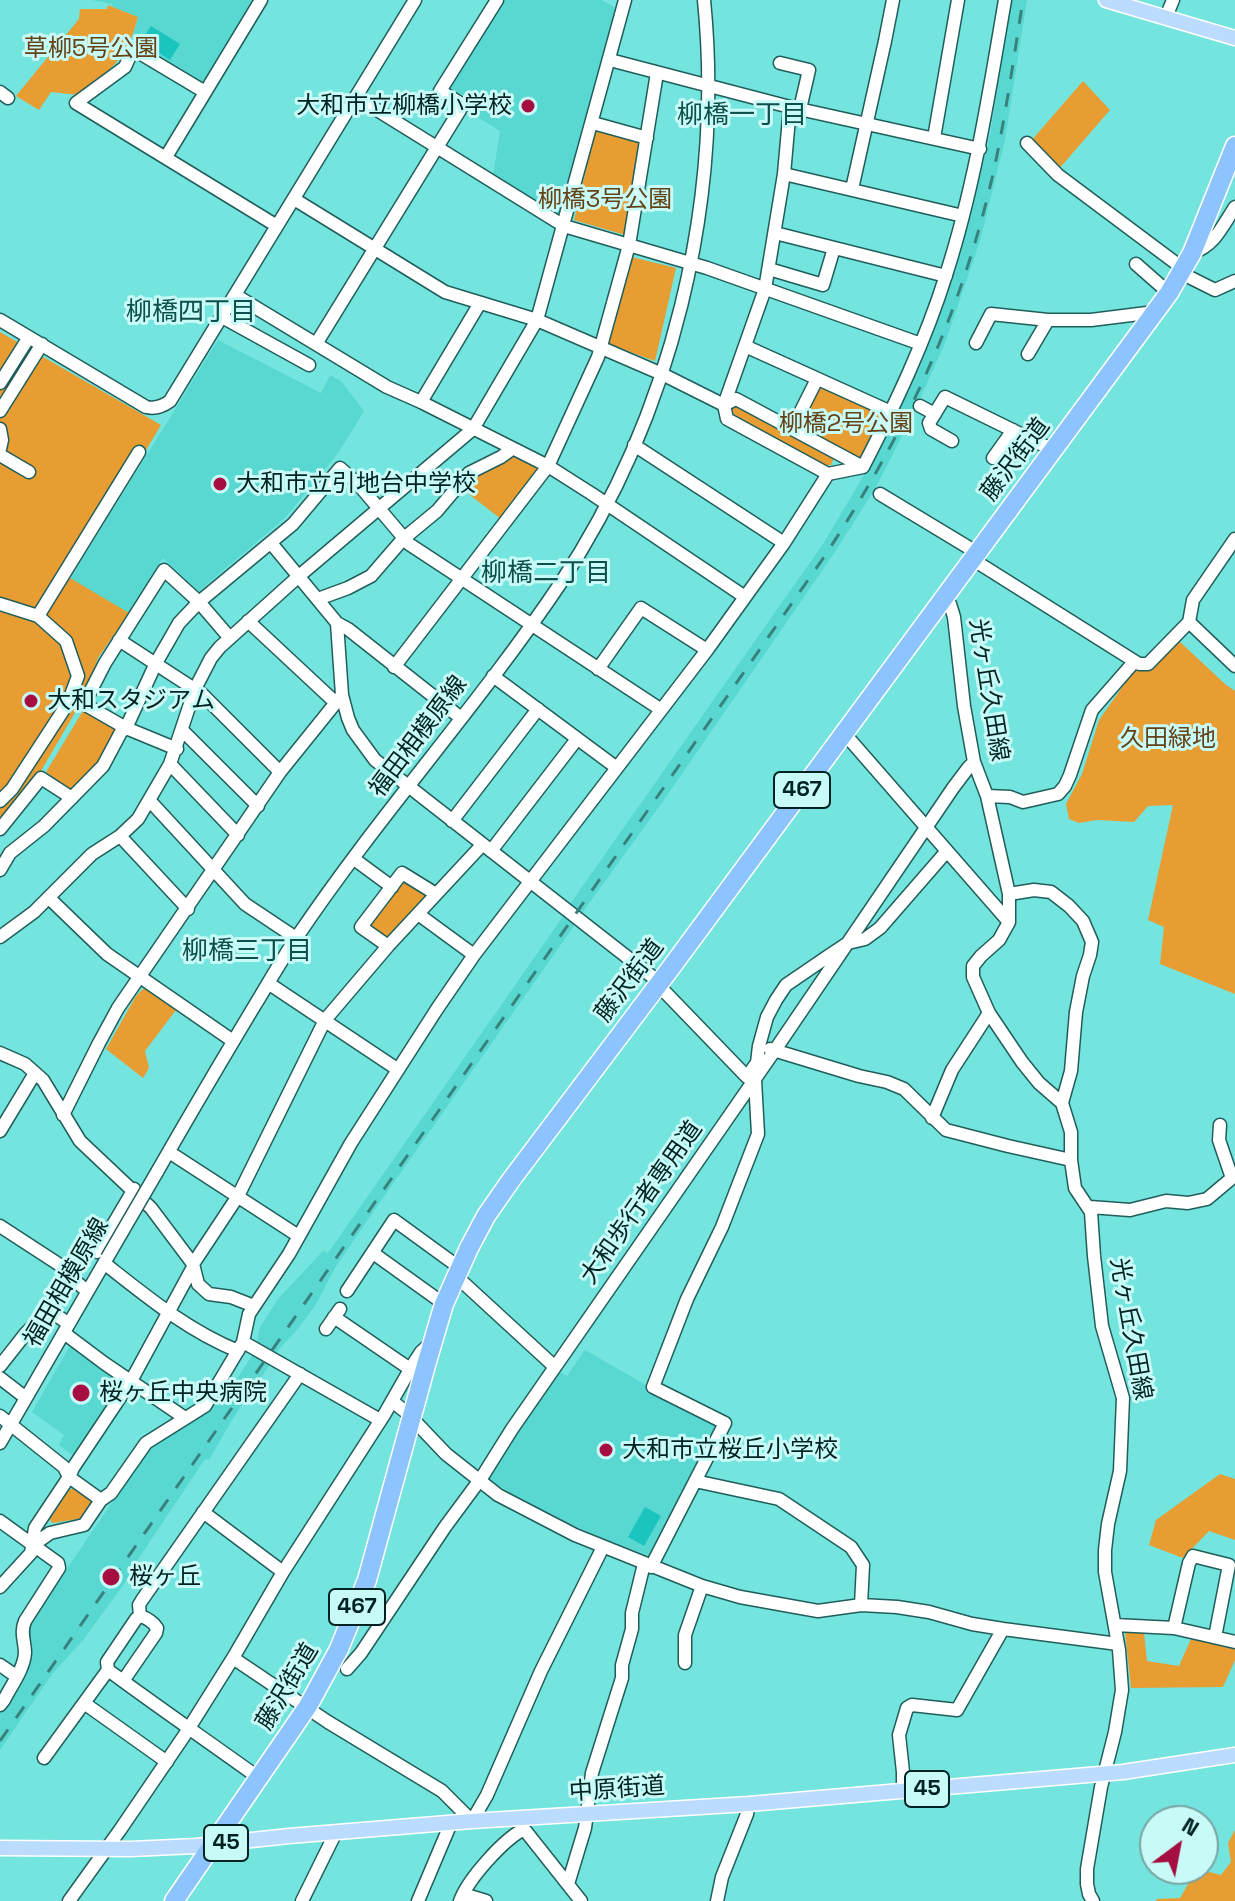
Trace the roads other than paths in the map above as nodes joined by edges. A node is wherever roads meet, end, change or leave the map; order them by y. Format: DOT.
graph roads {
  1 [pos="261,0"];
  2 [pos="415,0"];
  3 [pos="497,0"];
  4 [pos="625,0"];
  5 [pos="704,0"];
  6 [pos="893,0"];
  7 [pos="958,0"];
  8 [pos="1005,0"];
  9 [pos="1106,0"];
  10 [pos="1173,0"];
  11 [pos="1166,17"];
  12 [pos="1235,38"];
  13 [pos="610,60"];
  14 [pos="780,63"];
  15 [pos="657,73"];
  16 [pos="708,86"];
  17 [pos="205,92"];
  18 [pos="356,97"];
  19 [pos="795,108"];
  20 [pos="593,123"];
  21 [pos="867,123"];
  22 [pos="647,138"];
  23 [pos="934,138"];
  24 [pos="1027,143"];
  25 [pos="1235,146"];
  26 [pos="436,147"];
  27 [pos="980,149"];
  28 [pos="166,157"];
  29 [pos="784,174"];
  30 [pos="852,189"];
  31 [pos="294,199"];
  32 [pos="1235,207"];
  33 [pos="963,216"];
  34 [pos="277,226"];
  35 [pos="564,226"];
  36 [pos="775,233"];
  37 [pos="629,245"];
  38 [pos="834,248"];
  39 [pos="374,249"];
  40 [pos="1192,253"];
  41 [pos="691,264"];
  42 [pos="1136,264"];
  43 [pos="769,269"];
  44 [pos="1182,270"];
  45 [pos="946,276"];
  46 [pos="1235,281"];
  47 [pos="765,289"];
  48 [pos="1169,293"];
  49 [pos="235,295"];
  50 [pos="480,303"];
  51 [pos="1155,312"];
  52 [pos="222,317"];
  53 [pos="0,320"];
  54 [pos="537,320"];
  55 [pos="1048,320"];
  56 [pos="29,337"];
  57 [pos="976,343"];
  58 [pos="42,344"];
  59 [pos="316,344"];
  60 [pos="921,344"];
  61 [pos="745,346"];
  62 [pos="601,347"];
  63 [pos="1028,354"];
  64 [pos="309,365"];
  65 [pos="662,374"];
  66 [pos="817,379"];
  67 [pos="0,383"];
  68 [pos="421,402"];
  69 [pos="724,405"];
  70 [pos="920,406"];
  71 [pos="0,411"];
  72 [pos="891,412"];
  73 [pos="935,414"];
  74 [pos="0,429"];
  75 [pos="473,429"];
  76 [pos="792,429"];
  77 [pos="1013,430"];
  78 [pos="952,441"];
  79 [pos="634,445"];
  80 [pos="512,449"];
  81 [pos="1053,450"];
  82 [pos="0,452"];
  83 [pos="139,452"];
  84 [pos="993,458"];
  85 [pos="548,466"];
  86 [pos="863,467"];
  87 [pos="29,472"];
  88 [pos="828,474"];
  89 [pos="880,494"];
  90 [pos="607,504"];
  91 [pos="379,508"];
  92 [pos="403,539"];
  93 [pos="1235,539"];
  94 [pos="271,543"];
  95 [pos="784,543"];
  96 [pos="974,556"];
  97 [pos="299,576"];
  98 [pos="462,579"];
  99 [pos="745,597"];
  100 [pos="944,597"];
  101 [pos="318,599"];
  102 [pos="199,602"];
  103 [pos="0,604"];
  104 [pos="38,616"];
  105 [pos="248,621"];
  106 [pos="1189,622"];
  107 [pos="337,623"];
  108 [pos="532,625"];
  109 [pos="229,637"];
  110 [pos="119,640"];
  111 [pos="707,650"];
  112 [pos="1134,662"];
  113 [pos="156,663"];
  114 [pos="1235,666"];
  115 [pos="394,667"];
  116 [pos="598,669"];
  117 [pos="493,676"];
  118 [pos="195,689"];
  119 [pos="339,699"];
  120 [pos="538,709"];
  121 [pos="660,709"];
  122 [pos="461,718"];
  123 [pos="126,728"];
  124 [pos="182,730"];
  125 [pos="844,733"];
  126 [pos="577,739"];
  127 [pos="177,749"];
  128 [pos="974,762"];
  129 [pos="170,764"];
  130 [pos="617,768"];
  131 [pos="280,772"];
  132 [pos="408,788"];
  133 [pos="987,796"];
  134 [pos="72,798"];
  135 [pos="0,801"];
  136 [pos="150,801"];
  137 [pos="258,806"];
  138 [pos="452,821"];
  139 [pos="927,827"];
  140 [pos="0,829"];
  141 [pos="238,835"];
  142 [pos="120,836"];
  143 [pos="487,848"];
  144 [pos="947,851"];
  145 [pos="354,859"];
  146 [pos="0,870"];
  147 [pos="214,871"];
  148 [pos="531,882"];
  149 [pos="392,887"];
  150 [pos="436,894"];
  151 [pos="1009,894"];
  152 [pos="49,898"];
  153 [pos="188,909"];
  154 [pos="418,914"];
  155 [pos="1009,922"];
  156 [pos="0,937"];
  157 [pos="296,938"];
  158 [pos="848,943"];
  159 [pos="388,946"];
  160 [pos="474,955"];
  161 [pos="140,976"];
  162 [pos="659,982"];
  163 [pos="268,983"];
  164 [pos="989,1013"];
  165 [pos="325,1020"];
  166 [pos="233,1041"];
  167 [pos="759,1046"];
  168 [pos="775,1050"];
  169 [pos="0,1053"];
  170 [pos="757,1063"];
  171 [pos="397,1069"];
  172 [pos="35,1073"];
  173 [pos="755,1080"];
  174 [pos="1062,1103"];
  175 [pos="63,1115"];
  176 [pos="932,1118"];
  177 [pos="1220,1125"];
  178 [pos="0,1131"];
  179 [pos="169,1152"];
  180 [pos="1071,1160"];
  181 [pos="1234,1178"];
  182 [pos="134,1189"];
  183 [pos="238,1196"];
  184 [pos="1090,1207"];
  185 [pos="0,1226"];
  186 [pos="297,1235"];
  187 [pos="373,1253"];
  188 [pos="105,1260"];
  189 [pos="193,1266"];
  190 [pos="66,1269"];
  191 [pos="458,1272"];
  192 [pos="87,1291"];
  193 [pos="347,1291"];
  194 [pos="444,1304"];
  195 [pos="254,1306"];
  196 [pos="169,1313"];
  197 [pos="66,1328"];
  198 [pos="326,1329"];
  199 [pos="433,1340"];
  200 [pos="240,1347"];
  201 [pos="0,1366"];
  202 [pos="555,1367"];
  203 [pos="410,1369"];
  204 [pos="300,1374"];
  205 [pos="0,1378"];
  206 [pos="131,1381"];
  207 [pos="26,1398"];
  208 [pos="392,1401"];
  209 [pos="185,1418"];
  210 [pos="412,1418"];
  211 [pos="5,1420"];
  212 [pos="380,1420"];
  213 [pos="0,1443"];
  214 [pos="69,1477"];
  215 [pos="479,1481"];
  216 [pos="695,1481"];
  217 [pos="101,1500"];
  218 [pos="203,1512"];
  219 [pos="0,1521"];
  220 [pos="38,1523"];
  221 [pos="53,1532"];
  222 [pos="18,1534"];
  223 [pos="35,1546"];
  224 [pos="603,1547"];
  225 [pos="648,1565"];
  226 [pos="283,1572"];
  227 [pos="702,1586"];
  228 [pos="0,1587"];
  229 [pos="861,1605"];
  230 [pos="140,1616"];
  231 [pos="1115,1625"];
  232 [pos="1174,1628"];
  233 [pos="1003,1629"];
  234 [pos="1215,1637"];
  235 [pos="1235,1642"];
  236 [pos="1118,1644"];
  237 [pos="233,1658"];
  238 [pos="685,1663"];
  239 [pos="0,1665"];
  240 [pos="347,1669"];
  241 [pos="108,1670"];
  242 [pos="16,1676"];
  243 [pos="123,1681"];
  244 [pos="84,1703"];
  245 [pos="0,1705"];
  246 [pos="308,1706"];
  247 [pos="189,1729"];
  248 [pos="1235,1755"];
  249 [pos="44,1758"];
  250 [pos="167,1762"];
  251 [pos="1105,1773"];
  252 [pos="259,1778"];
  253 [pos="903,1791"];
  254 [pos="749,1804"];
  255 [pos="588,1814"];
  256 [pos="472,1821"];
  257 [pos="451,1823"];
  258 [pos="522,1824"];
  259 [pos="336,1832"];
  260 [pos="213,1844"];
  261 [pos="0,1848"];
  262 [pos="107,1849"];
  263 [pos="568,1884"];
  264 [pos="461,1898"];
  265 [pos="69,1901"];
  266 [pos="174,1901"];
  267 [pos="302,1901"];
  268 [pos="418,1901"];
  269 [pos="486,1901"];
  270 [pos="581,1901"];
  271 [pos="717,1901"];
  272 [pos="1093,1901"];
  1 -- 17 [label="street"];
  2 -- 18 [label="street"];
  3 -- 26 [label="street"];
  4 -- 13 [label="street"];
  5 -- 16 [label="street, 福田相模原線"];
  6 -- 21 [label="street"];
  7 -- 23 [label="street"];
  8 -- 27 [label="street"];
  9 -- 11 [label="main road"];
  10 -- 11 [label="street"];
  11 -- 12 [label="main road"];
  13 -- 15 [label="street"];
  13 -- 20 [label="street"];
  14 -- 19 [label="street"];
  15 -- 16 [label="street"];
  15 -- 22 [label="street"];
  16 -- 19 [label="street"];
  16 -- 41 [label="street, 福田相模原線"];
  17 -- 28 [label="street"];
  17 -- 28 [label="street"];
  18 -- 26 [label="street"];
  18 -- 31 [label="street"];
  19 -- 21 [label="street"];
  19 -- 29 [label="street"];
  20 -- 22 [label="street"];
  20 -- 35 [label="street"];
  21 -- 23 [label="street"];
  21 -- 30 [label="street"];
  22 -- 37 [label="street"];
  23 -- 27 [label="street"];
  24 -- 44 [label="street"];
  25 -- 40 [label="highway, 藤沢街道 / 467"];
  26 -- 35 [label="street"];
  26 -- 39 [label="street"];
  27 -- 33 [label="street"];
  28 -- 34 [label="street"];
  29 -- 30 [label="street"];
  29 -- 36 [label="street"];
  30 -- 33 [label="street"];
  31 -- 34 [label="street"];
  31 -- 39 [label="street"];
  32 -- 40 [label="street"];
  33 -- 45 [label="street"];
  34 -- 49 [label="street"];
  35 -- 37 [label="street"];
  35 -- 54 [label="street"];
  36 -- 38 [label="street"];
  36 -- 43 [label="street"];
  37 -- 41 [label="street"];
  37 -- 62 [label="street"];
  38 -- 43 [label="street"];
  38 -- 45 [label="street"];
  39 -- 50 [label="street"];
  39 -- 59 [label="street"];
  40 -- 44 [label="highway, 藤沢街道 / 467"];
  41 -- 47 [label="street"];
  41 -- 65 [label="street, 福田相模原線"];
  42 -- 48 [label="street"];
  43 -- 47 [label="street"];
  44 -- 46 [label="street"];
  44 -- 48 [label="highway, 藤沢街道 / 467"];
  45 -- 60 [label="street"];
  47 -- 60 [label="street"];
  47 -- 61 [label="street"];
  48 -- 51 [label="highway, 藤沢街道 / 467"];
  49 -- 52 [label="street"];
  49 -- 59 [label="street"];
  50 -- 54 [label="street"];
  50 -- 68 [label="street"];
  51 -- 55 [label="street"];
  51 -- 81 [label="highway, 藤沢街道 / 467"];
  52 -- 58 [label="street"];
  52 -- 64 [label="street"];
  53 -- 56 [label="street"];
  54 -- 62 [label="street"];
  54 -- 75 [label="street"];
  55 -- 57 [label="street"];
  55 -- 63 [label="street"];
  56 -- 58 [label="street"];
  56 -- 67 [label="street"];
  58 -- 71 [label="street"];
  59 -- 68 [label="street"];
  60 -- 72 [label="street"];
  61 -- 66 [label="street"];
  61 -- 69 [label="street"];
  62 -- 65 [label="street"];
  62 -- 85 [label="street"];
  65 -- 69 [label="street"];
  65 -- 79 [label="street, 福田相模原線"];
  66 -- 72 [label="street"];
  66 -- 76 [label="street"];
  68 -- 75 [label="street"];
  69 -- 76 [label="street"];
  69 -- 88 [label="street"];
  70 -- 73 [label="street"];
  72 -- 86 [label="street"];
  73 -- 77 [label="street"];
  73 -- 78 [label="street"];
  74 -- 82 [label="street"];
  75 -- 80 [label="street"];
  75 -- 91 [label="street"];
  76 -- 86 [label="street"];
  77 -- 81 [label="street"];
  77 -- 84 [label="street"];
  79 -- 90 [label="street, 福田相模原線"];
  79 -- 95 [label="street"];
  80 -- 85 [label="street"];
  80 -- 92 [label="street"];
  81 -- 96 [label="highway, 藤沢街道 / 467"];
  82 -- 87 [label="street"];
  83 -- 104 [label="street"];
  85 -- 90 [label="street"];
  85 -- 98 [label="street"];
  86 -- 88 [label="street"];
  88 -- 95 [label="street"];
  89 -- 96 [label="street"];
  90 -- 99 [label="street"];
  90 -- 108 [label="street, 福田相模原線"];
  91 -- 92 [label="street"];
  91 -- 94 [label="street"];
  91 -- 97 [label="street"];
  92 -- 98 [label="street"];
  92 -- 101 [label="street"];
  93 -- 106 [label="street"];
  94 -- 97 [label="street"];
  94 -- 102 [label="street"];
  95 -- 99 [label="street"];
  96 -- 100 [label="highway, 藤沢街道 / 467"];
  96 -- 112 [label="street"];
  97 -- 101 [label="street"];
  97 -- 105 [label="street"];
  98 -- 108 [label="street"];
  98 -- 115 [label="street"];
  99 -- 111 [label="street"];
  100 -- 125 [label="highway, 藤沢街道 / 467"];
  100 -- 128 [label="street, 光ヶ丘久田線"];
  101 -- 107 [label="street"];
  102 -- 109 [label="street"];
  102 -- 110 [label="street"];
  102 -- 113 [label="street"];
  103 -- 104 [label="street"];
  104 -- 135 [label="street"];
  105 -- 109 [label="street"];
  105 -- 119 [label="street"];
  106 -- 112 [label="street"];
  106 -- 114 [label="street"];
  107 -- 115 [label="street"];
  107 -- 119 [label="street"];
  108 -- 116 [label="street"];
  108 -- 117 [label="street, 福田相模原線"];
  109 -- 118 [label="street"];
  110 -- 113 [label="street"];
  110 -- 123 [label="street"];
  111 -- 116 [label="street"];
  111 -- 121 [label="street"];
  112 -- 133 [label="street"];
  113 -- 118 [label="street"];
  113 -- 123 [label="street"];
  115 -- 122 [label="street"];
  116 -- 121 [label="street"];
  117 -- 120 [label="street"];
  117 -- 122 [label="street, 福田相模原線"];
  118 -- 124 [label="street"];
  118 -- 131 [label="street"];
  119 -- 131 [label="street"];
  119 -- 132 [label="street"];
  120 -- 126 [label="street"];
  120 -- 138 [label="street"];
  121 -- 130 [label="street"];
  122 -- 132 [label="street, 福田相模原線"];
  123 -- 127 [label="street"];
  123 -- 134 [label="street"];
  124 -- 127 [label="street"];
  124 -- 137 [label="street"];
  125 -- 139 [label="street"];
  125 -- 162 [label="highway, 藤沢街道 / 467"];
  126 -- 130 [label="street"];
  126 -- 143 [label="street"];
  127 -- 129 [label="street"];
  128 -- 133 [label="street, 光ヶ丘久田線"];
  128 -- 139 [label="street, 大和歩行者専用道"];
  129 -- 136 [label="street"];
  129 -- 141 [label="street"];
  130 -- 148 [label="street"];
  131 -- 137 [label="street"];
  132 -- 138 [label="street"];
  132 -- 145 [label="street, 福田相模原線"];
  133 -- 151 [label="street, 光ヶ丘久田線"];
  134 -- 140 [label="street"];
  134 -- 146 [label="street"];
  136 -- 142 [label="street"];
  136 -- 147 [label="street"];
  137 -- 141 [label="street"];
  138 -- 143 [label="street"];
  139 -- 144 [label="street"];
  139 -- 158 [label="street, 大和歩行者専用道"];
  141 -- 147 [label="street"];
  142 -- 152 [label="street"];
  142 -- 153 [label="street"];
  143 -- 148 [label="street"];
  143 -- 150 [label="street"];
  144 -- 155 [label="street"];
  144 -- 158 [label="street"];
  145 -- 149 [label="street"];
  145 -- 157 [label="street, 福田相模原線"];
  147 -- 153 [label="street"];
  147 -- 157 [label="street"];
  148 -- 160 [label="street"];
  148 -- 162 [label="street"];
  149 -- 150 [label="street"];
  149 -- 159 [label="street"];
  150 -- 154 [label="street"];
  151 -- 155 [label="street, 光ヶ丘久田線"];
  151 -- 174 [label="street"];
  152 -- 156 [label="street"];
  152 -- 161 [label="street"];
  153 -- 161 [label="street"];
  154 -- 159 [label="street"];
  154 -- 160 [label="street"];
  155 -- 164 [label="street"];
  157 -- 163 [label="street, 福田相模原線"];
  158 -- 167 [label="street"];
  158 -- 168 [label="street, 大和歩行者専用道"];
  159 -- 165 [label="street"];
  160 -- 171 [label="street"];
  161 -- 166 [label="street"];
  161 -- 175 [label="street"];
  162 -- 170 [label="street"];
  162 -- 191 [label="highway, 藤沢街道 / 467"];
  163 -- 165 [label="street"];
  163 -- 166 [label="street, 福田相模原線"];
  164 -- 174 [label="street"];
  164 -- 176 [label="street"];
  165 -- 171 [label="street"];
  165 -- 183 [label="street"];
  166 -- 179 [label="street, 福田相模原線"];
  167 -- 168 [label="street"];
  167 -- 170 [label="street"];
  168 -- 173 [label="street, 大和歩行者専用道"];
  168 -- 176 [label="street"];
  169 -- 172 [label="street"];
  170 -- 173 [label="street"];
  171 -- 186 [label="street"];
  172 -- 175 [label="street"];
  172 -- 178 [label="street"];
  173 -- 202 [label="street, 大和歩行者専用道"];
  173 -- 216 [label="street"];
  174 -- 180 [label="street, 光ヶ丘久田線"];
  175 -- 182 [label="street"];
  176 -- 180 [label="street"];
  177 -- 181 [label="street"];
  179 -- 183 [label="street"];
  179 -- 188 [label="street, 福田相模原線, bridge"];
  180 -- 184 [label="street, 光ヶ丘久田線"];
  181 -- 184 [label="street"];
  182 -- 189 [label="street"];
  182 -- 190 [label="street"];
  183 -- 186 [label="street"];
  183 -- 189 [label="street"];
  184 -- 231 [label="street, 光ヶ丘久田線"];
  185 -- 190 [label="street"];
  186 -- 195 [label="street"];
  187 -- 191 [label="street"];
  187 -- 193 [label="street"];
  187 -- 194 [label="street"];
  188 -- 192 [label="street, 福田相模原線"];
  188 -- 196 [label="street"];
  189 -- 195 [label="street"];
  189 -- 196 [label="street"];
  190 -- 192 [label="street"];
  191 -- 194 [label="highway, 藤沢街道 / 467"];
  191 -- 202 [label="street"];
  192 -- 197 [label="street, 福田相模原線"];
  194 -- 199 [label="highway, 藤沢街道 / 467"];
  195 -- 200 [label="street"];
  196 -- 200 [label="street"];
  196 -- 206 [label="street"];
  197 -- 201 [label="street"];
  197 -- 206 [label="street"];
  197 -- 207 [label="street, 福田相模原線"];
  198 -- 203 [label="street"];
  199 -- 203 [label="street"];
  199 -- 210 [label="highway, 藤沢街道 / 467"];
  200 -- 204 [label="street"];
  200 -- 209 [label="street"];
  202 -- 215 [label="street, 大和歩行者専用道"];
  203 -- 208 [label="street"];
  204 -- 212 [label="street"];
  204 -- 218 [label="street"];
  205 -- 207 [label="street"];
  206 -- 209 [label="street"];
  206 -- 214 [label="street"];
  207 -- 211 [label="street, 福田相模原線"];
  208 -- 210 [label="street"];
  208 -- 212 [label="street"];
  209 -- 217 [label="street"];
  210 -- 215 [label="street"];
  210 -- 246 [label="highway, 藤沢街道 / 467"];
  211 -- 213 [label="street, 福田相模原線"];
  211 -- 214 [label="street"];
  212 -- 226 [label="street"];
  214 -- 217 [label="street"];
  214 -- 220 [label="street"];
  215 -- 224 [label="street"];
  215 -- 240 [label="street, 大和歩行者専用道"];
  216 -- 225 [label="street"];
  216 -- 229 [label="street"];
  217 -- 221 [label="street"];
  218 -- 226 [label="street"];
  218 -- 230 [label="street"];
  219 -- 222 [label="street"];
  220 -- 221 [label="street"];
  220 -- 222 [label="street"];
  220 -- 223 [label="street"];
  221 -- 223 [label="street"];
  222 -- 223 [label="street"];
  223 -- 228 [label="street"];
  223 -- 242 [label="street"];
  224 -- 225 [label="street"];
  224 -- 256 [label="street"];
  225 -- 227 [label="street"];
  225 -- 255 [label="street"];
  226 -- 237 [label="street"];
  227 -- 229 [label="street"];
  227 -- 238 [label="street"];
  229 -- 233 [label="street"];
  230 -- 241 [label="street"];
  230 -- 243 [label="street"];
  231 -- 232 [label="street"];
  231 -- 236 [label="street, 光ヶ丘久田線"];
  232 -- 234 [label="street"];
  232 -- 234 [label="street"];
  233 -- 236 [label="street"];
  233 -- 253 [label="street"];
  234 -- 235 [label="street"];
  236 -- 251 [label="street, 光ヶ丘久田線"];
  237 -- 246 [label="street"];
  237 -- 247 [label="street"];
  239 -- 242 [label="street"];
  241 -- 243 [label="street"];
  241 -- 244 [label="street"];
  242 -- 245 [label="street"];
  243 -- 247 [label="street"];
  244 -- 249 [label="street"];
  244 -- 250 [label="street"];
  246 -- 252 [label="highway, 藤沢街道 / 467"];
  246 -- 256 [label="street"];
  247 -- 250 [label="street"];
  247 -- 252 [label="street"];
  248 -- 251 [label="main road, 中原街道 / 45"];
  250 -- 262 [label="street"];
  251 -- 253 [label="main road, 中原街道 / 45"];
  251 -- 272 [label="street, 光ヶ丘久田線"];
  252 -- 260 [label="highway, 藤沢街道 / 467"];
  253 -- 254 [label="main road, 中原街道 / 45"];
  254 -- 255 [label="main road, 中原街道 / 45"];
  254 -- 271 [label="street"];
  255 -- 258 [label="main road, 中原街道 / 45"];
  255 -- 263 [label="street"];
  256 -- 257 [label="main road, 中原街道 / 45"];
  256 -- 258 [label="main road, 中原街道 / 45"];
  257 -- 259 [label="main road, 中原街道 / 45"];
  257 -- 268 [label="street"];
  258 -- 263 [label="street"];
  258 -- 264 [label="street"];
  259 -- 260 [label="main road, 中原街道 / 45"];
  259 -- 267 [label="street"];
  260 -- 262 [label="main road, 中原街道 / 45"];
  260 -- 266 [label="highway, 藤沢街道 / 467"];
  261 -- 262 [label="main road, 中原街道 / 45"];
  262 -- 265 [label="street"];
  263 -- 270 [label="street"];
  264 -- 269 [label="street"];
}
